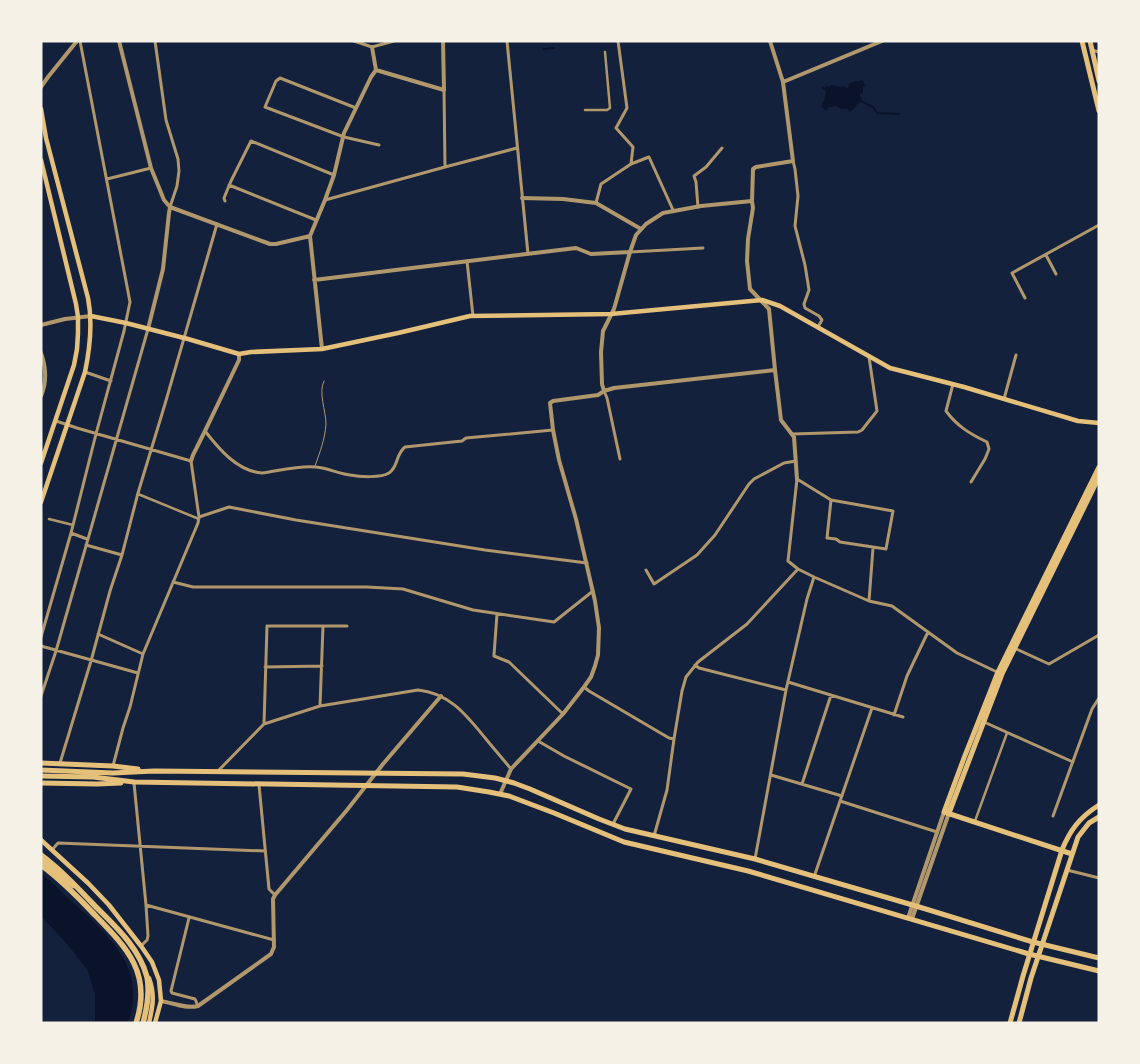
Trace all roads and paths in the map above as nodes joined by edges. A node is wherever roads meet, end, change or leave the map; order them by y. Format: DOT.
graph roads {
  1 [pos="78,41"];
  2 [pos="119,41"];
  3 [pos="155,41"];
  4 [pos="354,41"];
  5 [pos="370,41"];
  6 [pos="394,41"];
  7 [pos="443,41"];
  8 [pos="507,41"];
  9 [pos="618,41"];
  10 [pos="770,41"];
  11 [pos="882,41"];
  12 [pos="1082,41"];
  13 [pos="1090,41"];
  14 [pos="372,47"];
  15 [pos="1091,50"];
  16 [pos="605,52"];
  17 [pos="1099,52"];
  18 [pos="376,70"];
  19 [pos="1099,81"];
  20 [pos="783,82"];
  21 [pos="41,87"];
  22 [pos="444,90"];
  23 [pos="356,108"];
  24 [pos="41,109"];
  25 [pos="585,110"];
  26 [pos="1099,111"];
  27 [pos="344,137"];
  28 [pos="379,145"];
  29 [pos="517,148"];
  30 [pos="722,148"];
  31 [pos="41,160"];
  32 [pos="794,162"];
  33 [pos="631,164"];
  34 [pos="445,167"];
  35 [pos="151,168"];
  36 [pos="334,175"];
  37 [pos="107,179"];
  38 [pos="229,185"];
  39 [pos="522,198"];
  40 [pos="326,200"];
  41 [pos="224,201"];
  42 [pos="752,201"];
  43 [pos="596,203"];
  44 [pos="170,207"];
  45 [pos="698,207"];
  46 [pos="673,210"];
  47 [pos="316,220"];
  48 [pos="217,224"];
  49 [pos="1099,225"];
  50 [pos="641,229"];
  51 [pos="310,236"];
  52 [pos="703,248"];
  53 [pos="630,252"];
  54 [pos="528,254"];
  55 [pos="1046,255"];
  56 [pos="467,261"];
  57 [pos="1056,274"];
  58 [pos="314,280"];
  59 [pos="1025,298"];
  60 [pos="762,300"];
  61 [pos="611,314"];
  62 [pos="91,316"];
  63 [pos="473,316"];
  64 [pos="78,317"];
  65 [pos="126,323"];
  66 [pos="41,325"];
  67 [pos="818,326"];
  68 [pos="148,329"];
  69 [pos="184,338"];
  70 [pos="322,349"];
  71 [pos="41,353"];
  72 [pos="239,354"];
  73 [pos="1016,355"];
  74 [pos="868,356"];
  75 [pos="775,370"];
  76 [pos="84,372"];
  77 [pos="324,380"];
  78 [pos="111,381"];
  79 [pos="953,384"];
  80 [pos="604,391"];
  81 [pos="41,396"];
  82 [pos="1004,399"];
  83 [pos="56,421"];
  84 [pos="1099,423"];
  85 [pos="67,424"];
  86 [pos="553,430"];
  87 [pos="206,431"];
  88 [pos="96,434"];
  89 [pos="792,434"];
  90 [pos="116,440"];
  91 [pos="151,450"];
  92 [pos="620,459"];
  93 [pos="191,461"];
  94 [pos="796,461"];
  95 [pos="41,463"];
  96 [pos="314,467"];
  97 [pos="1099,467"];
  98 [pos="1099,477"];
  99 [pos="797,479"];
  100 [pos="971,482"];
  101 [pos="138,494"];
  102 [pos="831,500"];
  103 [pos="41,502"];
  104 [pos="199,518"];
  105 [pos="49,519"];
  106 [pos="73,525"];
  107 [pos="71,533"];
  108 [pos="87,540"];
  109 [pos="86,545"];
  110 [pos="873,548"];
  111 [pos="122,555"];
  112 [pos="587,563"];
  113 [pos="798,569"];
  114 [pos="646,570"];
  115 [pos="814,577"];
  116 [pos="173,582"];
  117 [pos="593,591"];
  118 [pos="869,601"];
  119 [pos="498,614"];
  120 [pos="323,626"];
  121 [pos="347,626"];
  122 [pos="928,632"];
  123 [pos="98,634"];
  124 [pos="1099,635"];
  125 [pos="41,637"];
  126 [pos="41,646"];
  127 [pos="1012,647"];
  128 [pos="56,651"];
  129 [pos="143,654"];
  130 [pos="91,661"];
  131 [pos="694,665"];
  132 [pos="322,666"];
  133 [pos="265,667"];
  134 [pos="138,673"];
  135 [pos="1000,673"];
  136 [pos="788,682"];
  137 [pos="584,687"];
  138 [pos="786,690"];
  139 [pos="831,695"];
  140 [pos="41,696"];
  141 [pos="441,696"];
  142 [pos="1099,698"];
  143 [pos="320,706"];
  144 [pos="872,708"];
  145 [pos="563,714"];
  146 [pos="894,715"];
  147 [pos="903,718"];
  148 [pos="984,722"];
  149 [pos="264,724"];
  150 [pos="1007,733"];
  151 [pos="674,739"];
  152 [pos="538,741"];
  153 [pos="1073,762"];
  154 [pos="41,763"];
  155 [pos="60,764"];
  156 [pos="113,766"];
  157 [pos="41,770"];
  158 [pos="154,771"];
  159 [pos="218,771"];
  160 [pos="510,771"];
  161 [pos="48,773"];
  162 [pos="377,773"];
  163 [pos="770,775"];
  164 [pos="41,776"];
  165 [pos="506,780"];
  166 [pos="134,782"];
  167 [pos="41,783"];
  168 [pos="802,784"];
  169 [pos="259,785"];
  170 [pos="366,786"];
  171 [pos="500,794"];
  172 [pos="841,798"];
  173 [pos="1099,805"];
  174 [pos="947,812"];
  175 [pos="1053,816"];
  176 [pos="1098,818"];
  177 [pos="974,822"];
  178 [pos="613,824"];
  179 [pos="937,832"];
  180 [pos="654,836"];
  181 [pos="41,840"];
  182 [pos="140,846"];
  183 [pos="52,850"];
  184 [pos="1062,850"];
  185 [pos="265,851"];
  186 [pos="1072,854"];
  187 [pos="41,855"];
  188 [pos="41,859"];
  189 [pos="755,859"];
  190 [pos="41,865"];
  191 [pos="1067,870"];
  192 [pos="814,876"];
  193 [pos="1099,878"];
  194 [pos="275,895"];
  195 [pos="109,905"];
  196 [pos="146,905"];
  197 [pos="914,906"];
  198 [pos="101,912"];
  199 [pos="189,918"];
  200 [pos="910,919"];
  201 [pos="274,940"];
  202 [pos="1033,942"];
  203 [pos="1042,944"];
  204 [pos="140,946"];
  205 [pos="1030,954"];
  206 [pos="1038,956"];
  207 [pos="1099,958"];
  208 [pos="1099,971"];
  209 [pos="161,1001"];
  210 [pos="198,1006"];
  211 [pos="136,1023"];
  212 [pos="143,1023"];
  213 [pos="149,1023"];
  214 [pos="155,1023"];
  215 [pos="1010,1023"];
  216 [pos="1019,1023"];
  1 -- 21 [label="street"];
  1 -- 37 [label="street"];
  2 -- 35 [label="street"];
  3 -- 44 [label="street"];
  4 -- 14 [label="street"];
  5 -- 14 [label="street"];
  6 -- 14 [label="street"];
  7 -- 22 [label="street"];
  8 -- 29 [label="street"];
  9 -- 33 [label="street"];
  10 -- 20 [label="street"];
  11 -- 20 [label="street"];
  12 -- 26 [label="main road"];
  13 -- 15 [label="main road"];
  14 -- 18 [label="street"];
  15 -- 17 [label="street"];
  15 -- 19 [label="main road"];
  16 -- 25 [label="street"];
  18 -- 22 [label="street"];
  18 -- 23 [label="street"];
  20 -- 32 [label="street"];
  22 -- 34 [label="street"];
  23 -- 27 [label="street"];
  23 -- 27 [label="street"];
  24 -- 62 [label="main road"];
  27 -- 28 [label="street"];
  27 -- 36 [label="street"];
  29 -- 34 [label="street"];
  29 -- 39 [label="street"];
  30 -- 45 [label="street"];
  31 -- 64 [label="main road"];
  32 -- 42 [label="street"];
  32 -- 67 [label="street"];
  33 -- 43 [label="street"];
  33 -- 46 [label="street"];
  34 -- 40 [label="street"];
  35 -- 37 [label="street"];
  35 -- 44 [label="street"];
  36 -- 38 [label="street"];
  36 -- 40 [label="street"];
  37 -- 65 [label="street"];
  38 -- 41 [label="street"];
  38 -- 47 [label="street"];
  39 -- 43 [label="street"];
  39 -- 54 [label="street"];
  40 -- 47 [label="street"];
  42 -- 45 [label="street"];
  42 -- 60 [label="street"];
  43 -- 50 [label="street"];
  44 -- 48 [label="street"];
  44 -- 68 [label="street"];
  45 -- 46 [label="street"];
  46 -- 50 [label="street"];
  47 -- 51 [label="street"];
  48 -- 51 [label="street"];
  48 -- 69 [label="street"];
  49 -- 55 [label="street"];
  50 -- 53 [label="street"];
  51 -- 58 [label="street"];
  52 -- 53 [label="street"];
  53 -- 54 [label="street"];
  53 -- 61 [label="street"];
  54 -- 56 [label="street"];
  55 -- 57 [label="street"];
  55 -- 59 [label="street"];
  56 -- 58 [label="street"];
  56 -- 63 [label="street"];
  58 -- 70 [label="street"];
  60 -- 61 [label="main road"];
  60 -- 67 [label="main road"];
  60 -- 75 [label="street"];
  61 -- 63 [label="main road"];
  61 -- 80 [label="street"];
  62 -- 64 [label="street"];
  62 -- 65 [label="main road"];
  62 -- 76 [label="main road"];
  63 -- 70 [label="main road"];
  64 -- 66 [label="street"];
  64 -- 83 [label="main road"];
  65 -- 68 [label="main road"];
  65 -- 78 [label="street"];
  67 -- 74 [label="main road"];
  68 -- 69 [label="main road"];
  68 -- 90 [label="street"];
  69 -- 72 [label="main road"];
  69 -- 91 [label="street"];
  70 -- 72 [label="main road"];
  71 -- 81 [label="street"];
  72 -- 87 [label="street"];
  73 -- 82 [label="street"];
  74 -- 79 [label="main road"];
  74 -- 89 [label="street"];
  75 -- 80 [label="street"];
  75 -- 89 [label="street"];
  76 -- 78 [label="street"];
  76 -- 85 [label="main road"];
  77 -- 96 [label="lane"];
  78 -- 88 [label="street"];
  79 -- 82 [label="main road"];
  79 -- 100 [label="street"];
  80 -- 86 [label="street"];
  80 -- 92 [label="street"];
  82 -- 84 [label="main road"];
  83 -- 85 [label="street"];
  83 -- 95 [label="main road"];
  85 -- 88 [label="street"];
  85 -- 103 [label="main road"];
  86 -- 96 [label="street"];
  86 -- 112 [label="street"];
  87 -- 93 [label="street"];
  87 -- 96 [label="street"];
  88 -- 90 [label="street"];
  88 -- 106 [label="street"];
  89 -- 94 [label="street"];
  90 -- 91 [label="street"];
  90 -- 108 [label="street"];
  91 -- 93 [label="street"];
  91 -- 101 [label="street"];
  93 -- 104 [label="street"];
  94 -- 99 [label="street"];
  94 -- 114 [label="street"];
  97 -- 127 [label="main road"];
  98 -- 127 [label="main road"];
  99 -- 102 [label="street"];
  99 -- 113 [label="street"];
  101 -- 104 [label="street"];
  101 -- 111 [label="street"];
  102 -- 110 [label="street"];
  102 -- 110 [label="street"];
  104 -- 112 [label="street"];
  104 -- 116 [label="street"];
  105 -- 106 [label="street"];
  106 -- 107 [label="street"];
  107 -- 108 [label="street"];
  107 -- 125 [label="street"];
  108 -- 109 [label="street"];
  109 -- 111 [label="street"];
  109 -- 128 [label="street"];
  110 -- 118 [label="street"];
  111 -- 123 [label="street"];
  112 -- 117 [label="street"];
  113 -- 115 [label="street"];
  113 -- 131 [label="street"];
  115 -- 118 [label="street"];
  115 -- 136 [label="street"];
  116 -- 119 [label="street"];
  116 -- 129 [label="street"];
  117 -- 119 [label="street"];
  117 -- 137 [label="street"];
  118 -- 122 [label="street"];
  119 -- 145 [label="street"];
  120 -- 121 [label="street"];
  120 -- 132 [label="street"];
  120 -- 133 [label="street"];
  122 -- 135 [label="street"];
  122 -- 146 [label="street"];
  123 -- 129 [label="street"];
  123 -- 130 [label="street"];
  124 -- 127 [label="street"];
  126 -- 128 [label="street"];
  127 -- 135 [label="main road"];
  128 -- 130 [label="street"];
  128 -- 140 [label="street"];
  129 -- 134 [label="street"];
  130 -- 134 [label="street"];
  130 -- 155 [label="street"];
  131 -- 138 [label="street"];
  131 -- 151 [label="street"];
  132 -- 133 [label="street"];
  132 -- 143 [label="street"];
  133 -- 149 [label="street"];
  134 -- 156 [label="street"];
  135 -- 148 [label="main road"];
  135 -- 174 [label="main road"];
  136 -- 138 [label="street"];
  136 -- 139 [label="street"];
  137 -- 145 [label="street"];
  137 -- 151 [label="street"];
  138 -- 163 [label="street"];
  139 -- 144 [label="street"];
  139 -- 168 [label="street"];
  141 -- 143 [label="street"];
  141 -- 160 [label="street"];
  141 -- 162 [label="street"];
  142 -- 153 [label="street"];
  143 -- 149 [label="street"];
  144 -- 146 [label="street"];
  144 -- 172 [label="street"];
  145 -- 152 [label="street"];
  146 -- 147 [label="street"];
  148 -- 150 [label="street"];
  148 -- 174 [label="main road"];
  149 -- 159 [label="street"];
  150 -- 153 [label="street"];
  150 -- 177 [label="street"];
  151 -- 180 [label="street"];
  152 -- 160 [label="street"];
  152 -- 178 [label="street"];
  153 -- 175 [label="street"];
  154 -- 155 [label="main road"];
  155 -- 156 [label="main road"];
  156 -- 158 [label="main road"];
  157 -- 161 [label="main road"];
  158 -- 159 [label="main road"];
  158 -- 161 [label="main road"];
  159 -- 162 [label="main road"];
  160 -- 165 [label="street"];
  161 -- 164 [label="main road"];
  161 -- 166 [label="main road"];
  162 -- 165 [label="main road"];
  162 -- 170 [label="street"];
  163 -- 168 [label="street"];
  163 -- 189 [label="street"];
  165 -- 171 [label="street"];
  165 -- 178 [label="main road"];
  166 -- 167 [label="main road"];
  166 -- 169 [label="main road"];
  166 -- 182 [label="street"];
  168 -- 172 [label="street"];
  169 -- 170 [label="main road"];
  169 -- 185 [label="street"];
  170 -- 171 [label="main road"];
  170 -- 194 [label="street"];
  171 -- 200 [label="main road"];
  172 -- 179 [label="street"];
  172 -- 192 [label="street"];
  173 -- 184 [label="main road"];
  174 -- 177 [label="main road"];
  174 -- 179 [label="street"];
  174 -- 197 [label="street"];
  176 -- 186 [label="main road"];
  177 -- 184 [label="main road"];
  178 -- 180 [label="main road"];
  179 -- 197 [label="street"];
  180 -- 189 [label="main road"];
  181 -- 183 [label="main road"];
  182 -- 183 [label="street"];
  182 -- 185 [label="street"];
  182 -- 196 [label="street"];
  183 -- 195 [label="main road"];
  184 -- 186 [label="main road"];
  184 -- 202 [label="main road"];
  185 -- 194 [label="street"];
  186 -- 191 [label="main road"];
  187 -- 212 [label="highway"];
  188 -- 198 [label="main road"];
  189 -- 192 [label="main road"];
  190 -- 211 [label="highway"];
  191 -- 193 [label="street"];
  191 -- 203 [label="main road"];
  192 -- 197 [label="main road"];
  194 -- 201 [label="street"];
  195 -- 198 [label="main road"];
  195 -- 204 [label="main road"];
  196 -- 199 [label="street"];
  196 -- 204 [label="street"];
  197 -- 200 [label="street"];
  197 -- 202 [label="main road"];
  198 -- 213 [label="main road"];
  199 -- 201 [label="street"];
  199 -- 210 [label="street"];
  200 -- 205 [label="main road"];
  201 -- 210 [label="street"];
  202 -- 203 [label="main road"];
  202 -- 205 [label="main road"];
  203 -- 206 [label="main road"];
  203 -- 207 [label="main road"];
  204 -- 209 [label="main road"];
  205 -- 206 [label="main road"];
  205 -- 215 [label="main road"];
  206 -- 208 [label="main road"];
  206 -- 216 [label="main road"];
  209 -- 210 [label="street"];
  209 -- 214 [label="main road"];
}
